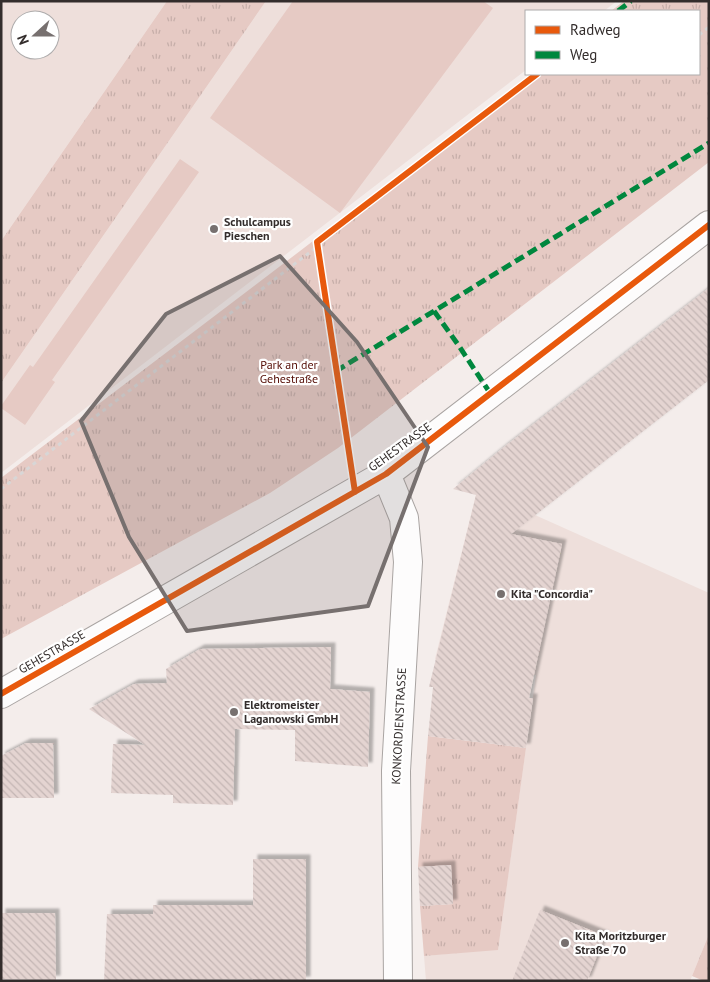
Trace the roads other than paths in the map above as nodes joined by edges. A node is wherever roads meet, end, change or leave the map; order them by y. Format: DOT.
graph roads {
  1 [pos="709,225"];
  2 [pos="386,474"];
  3 [pos="1,694"];
  4 [pos="398,981"];
  1 -- 2 [label="street, GEHESTRASSE"];
  2 -- 3 [label="street, GEHESTRASSE"];
  2 -- 4 [label="street, KONKORDIENSTRASSE"];
}
